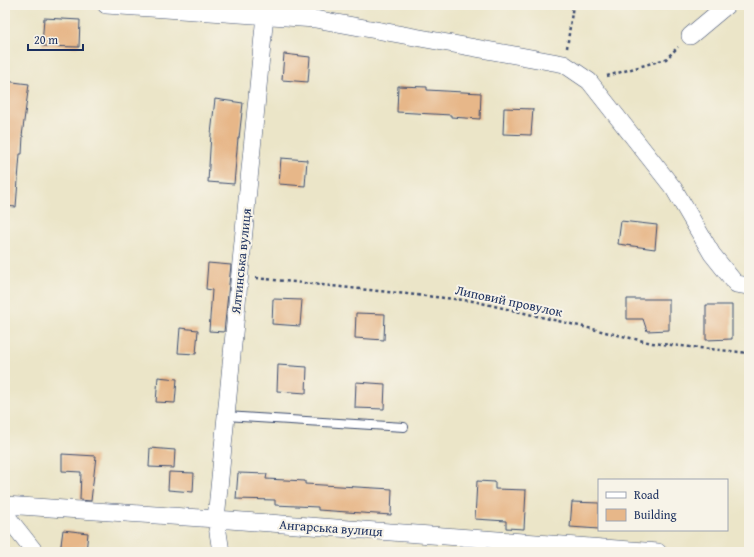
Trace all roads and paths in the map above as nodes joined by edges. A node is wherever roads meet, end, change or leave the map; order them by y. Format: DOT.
graph roads {
  1 [pos="106,5"];
  2 [pos="573,5"];
  3 [pos="727,5"];
  4 [pos="263,10"];
  5 [pos="690,36"];
  6 [pos="564,64"];
  7 [pos="589,81"];
  8 [pos="240,276"];
  9 [pos="749,286"];
  10 [pos="749,353"];
  11 [pos="226,416"];
  12 [pos="404,427"];
  13 [pos="5,505"];
  14 [pos="5,514"];
  15 [pos="216,519"];
  16 [pos="35,552"];
  17 [pos="221,552"];
  18 [pos="658,552"];
  1 -- 4 [label="street"];
  2 -- 6 [label="path"];
  3 -- 5 [label="street"];
  4 -- 6 [label="street"];
  4 -- 8 [label="street, Ялтинська вулиця"];
  5 -- 7 [label="path"];
  6 -- 7 [label="street"];
  7 -- 9 [label="street"];
  8 -- 10 [label="path, Липовий провулок"];
  8 -- 11 [label="street, Ялтинська вулиця"];
  11 -- 12 [label="lane"];
  11 -- 15 [label="street, Ялтинська вулиця"];
  13 -- 15 [label="street, Ангарська вулиця"];
  14 -- 16 [label="street"];
  15 -- 17 [label="street, Ялтинська вулиця"];
  15 -- 18 [label="street, Ангарська вулиця"];
}
